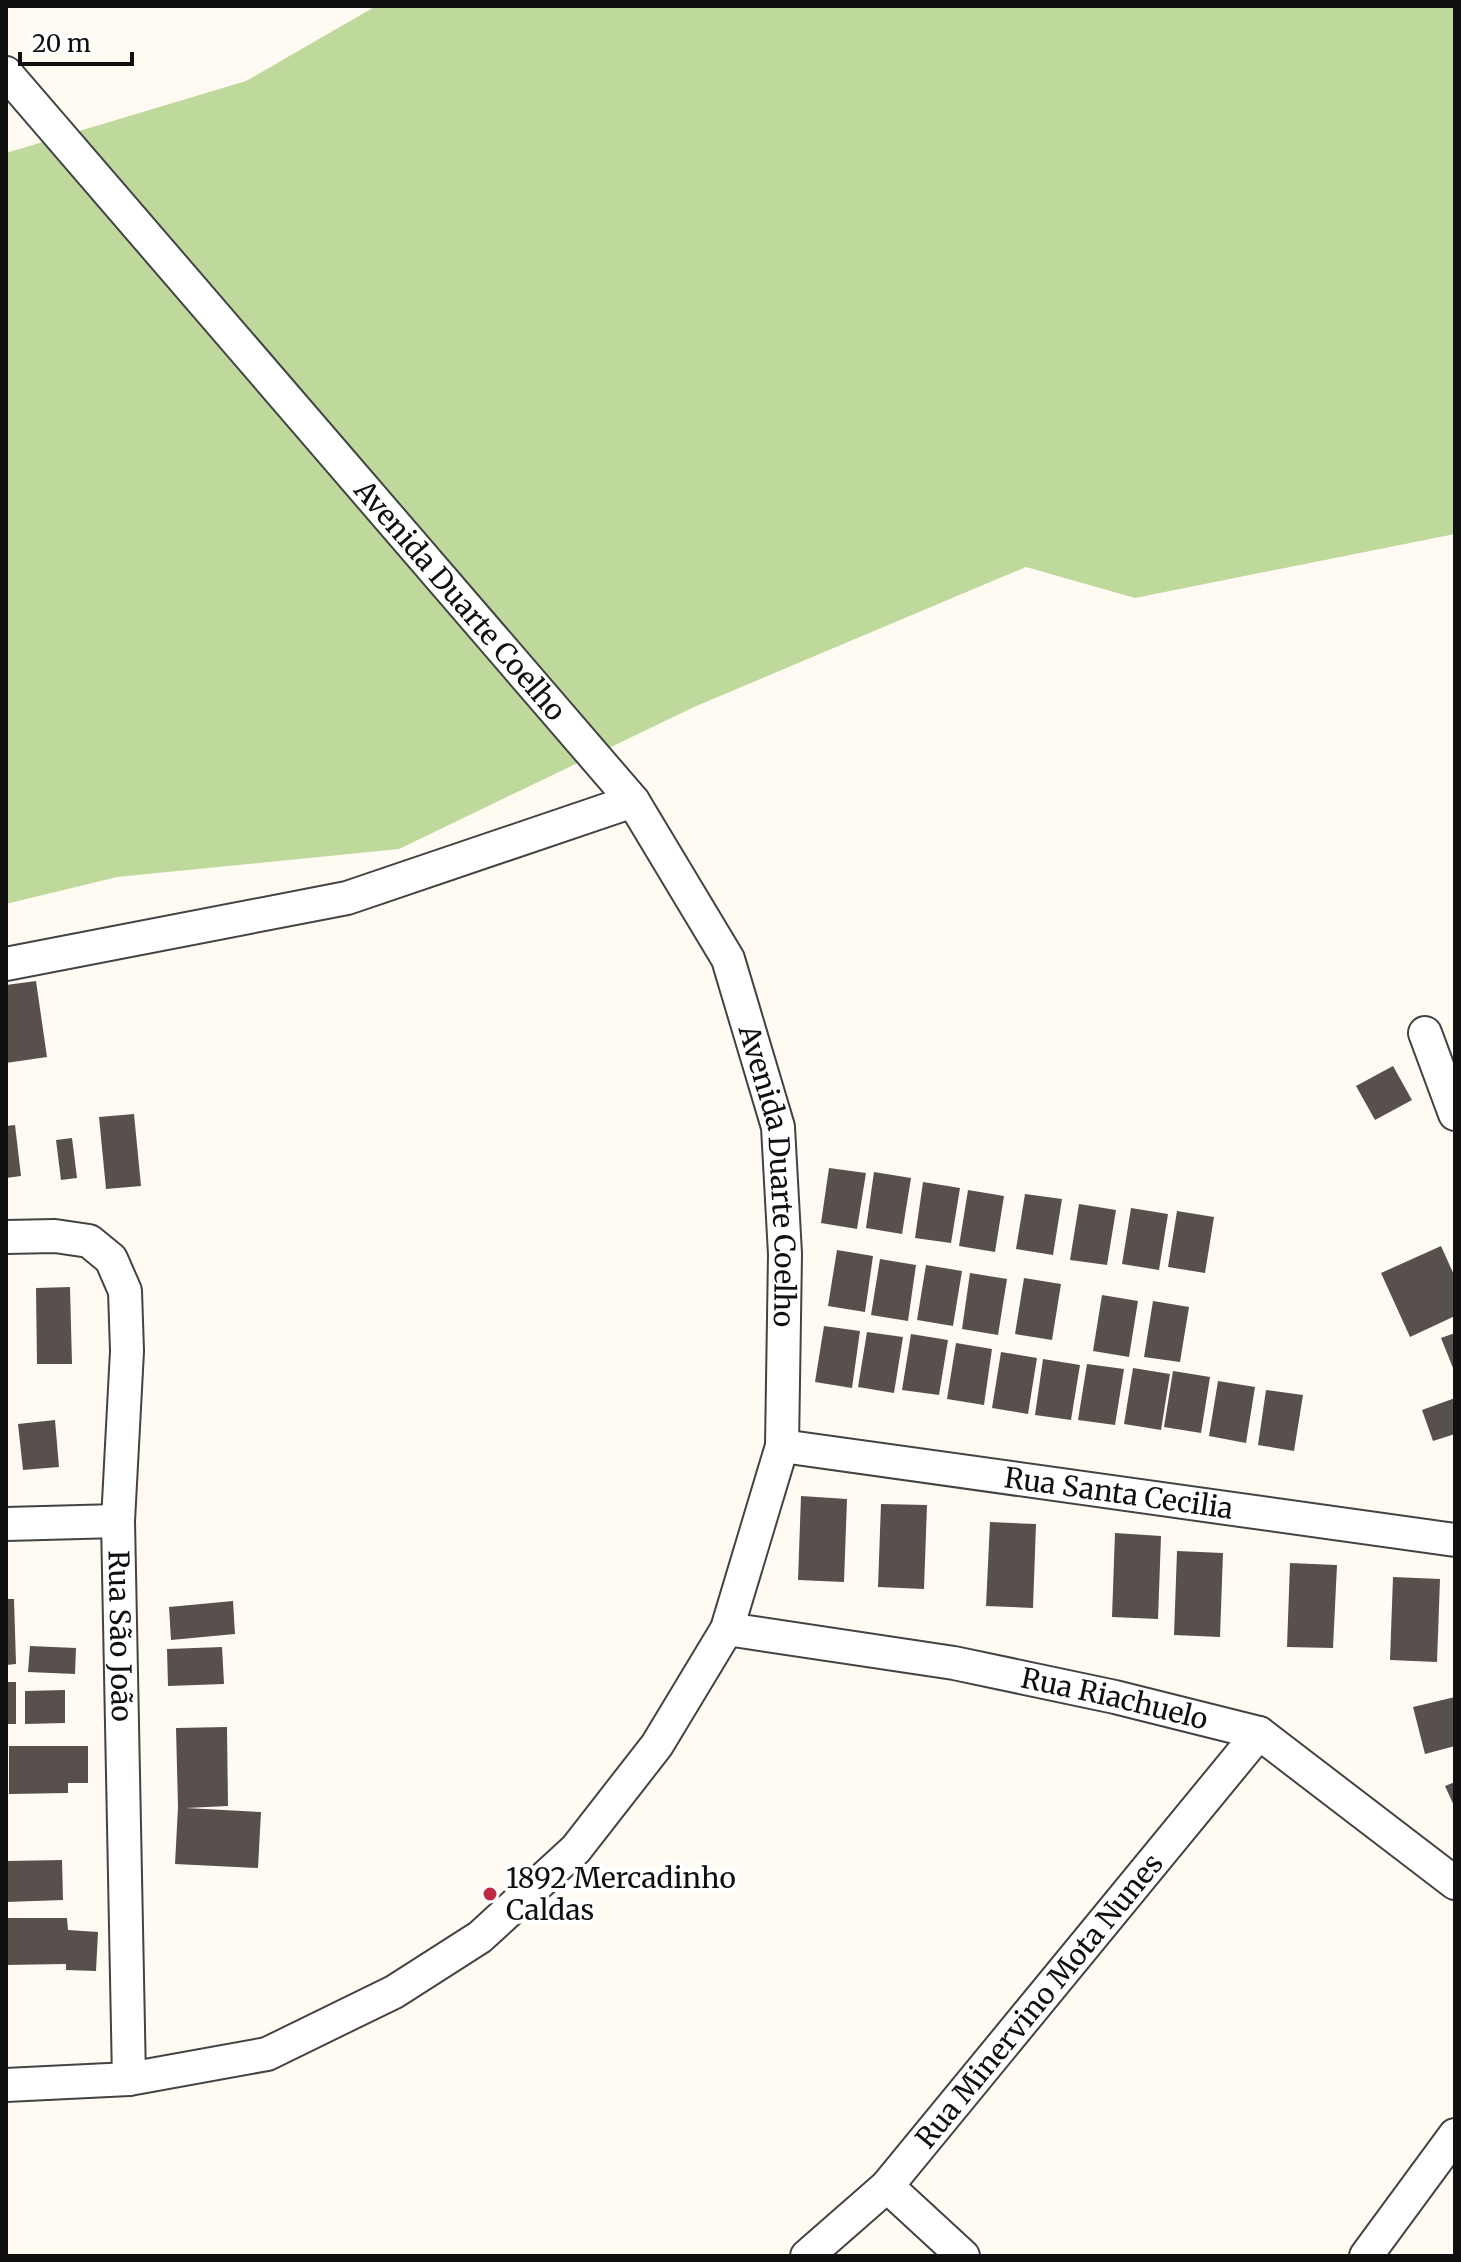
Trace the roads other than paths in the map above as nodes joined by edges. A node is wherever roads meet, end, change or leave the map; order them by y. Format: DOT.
graph roads {
  1 [pos="6,73"];
  2 [pos="633,801"];
  3 [pos="6,964"];
  4 [pos="1425,1033"];
  5 [pos="1455,1114"];
  6 [pos="6,1237"];
  7 [pos="782,1446"];
  8 [pos="118,1521"];
  9 [pos="6,1524"];
  10 [pos="1455,1540"];
  11 [pos="727,1629"];
  12 [pos="1259,1733"];
  13 [pos="1455,1883"];
  14 [pos="129,2079"];
  15 [pos="6,2085"];
  16 [pos="1455,2135"];
  17 [pos="887,2186"];
  18 [pos="807,2256"];
  19 [pos="963,2256"];
  20 [pos="1366,2256"];
  1 -- 2 [label="street, Avenida Duarte Coelho"];
  2 -- 3 [label="street"];
  2 -- 7 [label="street, Avenida Duarte Coelho"];
  4 -- 5 [label="street"];
  6 -- 8 [label="street, Rua São João"];
  7 -- 10 [label="street, Rua Santa Cecilia"];
  7 -- 11 [label="street, Avenida Duarte Coelho"];
  8 -- 9 [label="street"];
  8 -- 14 [label="street, Rua São João"];
  11 -- 12 [label="street, Rua Riachuelo"];
  11 -- 14 [label="street, Avenida Duarte Coelho"];
  12 -- 13 [label="street, Rua Riachuelo"];
  12 -- 17 [label="street, Rua Minervino Mota Nunes"];
  14 -- 15 [label="street, Avenida Duarte Coelho"];
  16 -- 20 [label="street"];
  17 -- 18 [label="street, Rua Minervino Mota Nunes"];
  17 -- 19 [label="street"];
}
